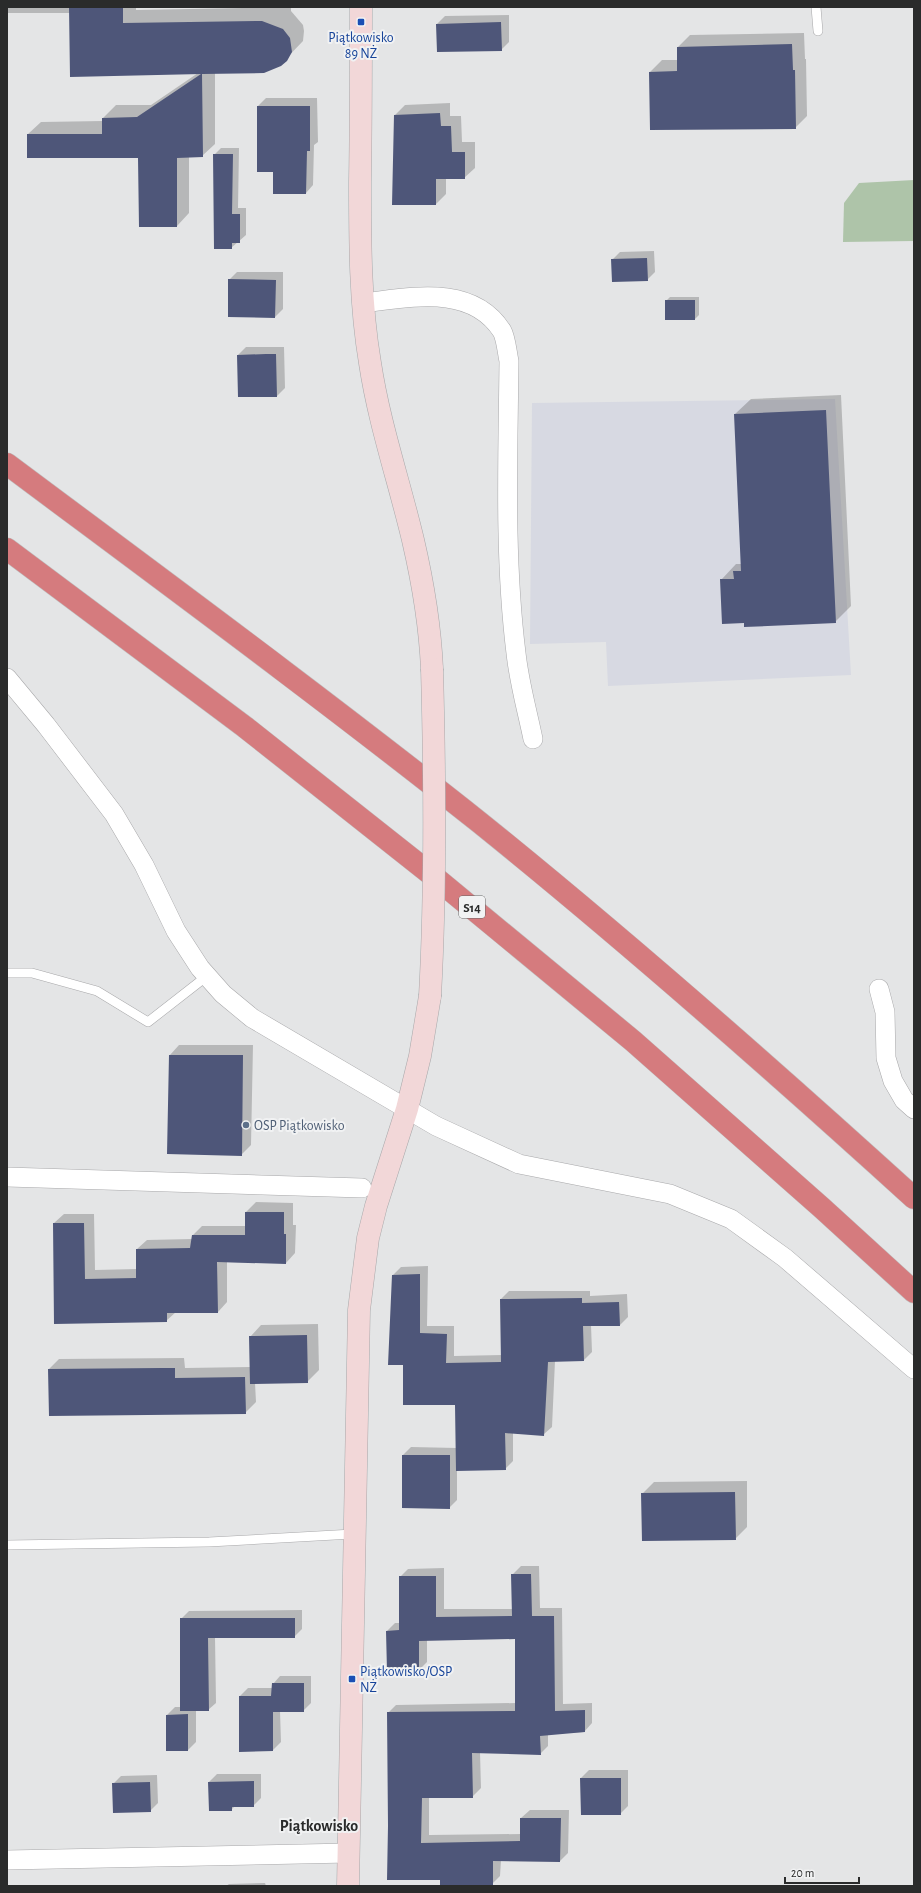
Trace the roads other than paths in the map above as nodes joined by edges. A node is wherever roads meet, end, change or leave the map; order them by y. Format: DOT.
graph roads {
  1 [pos="361,7"];
  2 [pos="816,7"];
  3 [pos="818,31"];
  4 [pos="362,303"];
  5 [pos="7,464"];
  6 [pos="7,549"];
  7 [pos="7,678"];
  8 [pos="533,739"];
  9 [pos="7,974"];
  10 [pos="207,976"];
  11 [pos="879,989"];
  12 [pos="407,1109"];
  13 [pos="914,1109"];
  14 [pos="7,1177"];
  15 [pos="362,1188"];
  16 [pos="914,1198"];
  17 [pos="914,1292"];
  18 [pos="914,1369"];
  19 [pos="354,1534"];
  20 [pos="7,1545"];
  21 [pos="349,1853"];
  22 [pos="7,1860"];
  23 [pos="348,1886"];
  1 -- 4 [label="street"];
  2 -- 3 [label="lane"];
  4 -- 8 [label="street"];
  4 -- 12 [label="street, bridge"];
  5 -- 16 [label="highway"];
  6 -- 17 [label="highway, S14"];
  7 -- 10 [label="street"];
  9 -- 10 [label="lane"];
  10 -- 12 [label="street"];
  11 -- 13 [label="street"];
  12 -- 18 [label="street"];
  12 -- 19 [label="street"];
  14 -- 15 [label="street"];
  19 -- 20 [label="lane"];
  19 -- 21 [label="street"];
  21 -- 22 [label="street"];
  21 -- 23 [label="street"];
}
